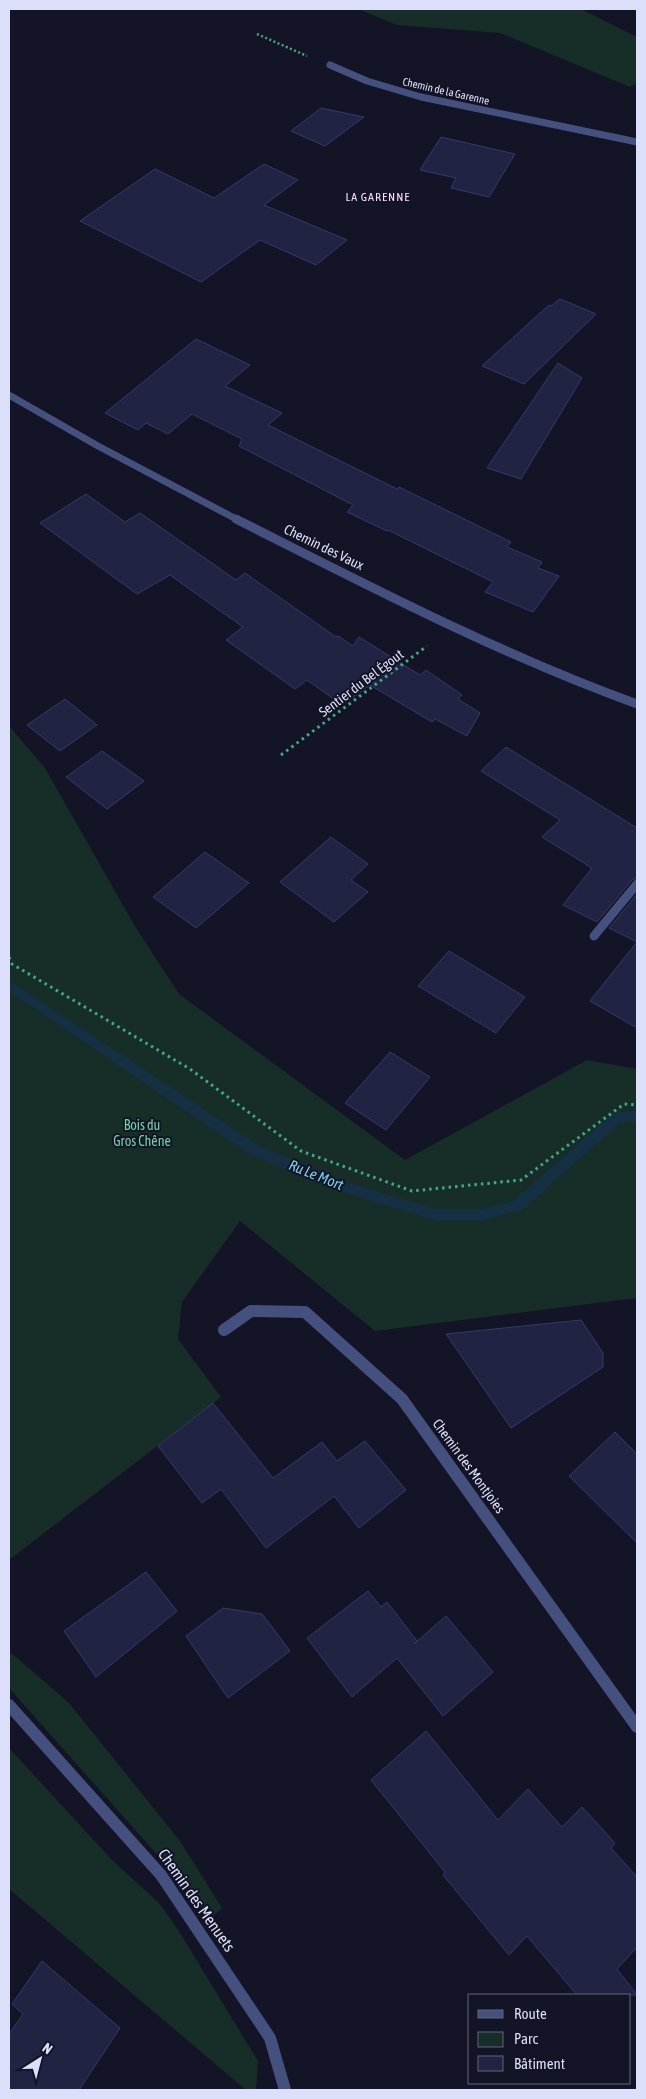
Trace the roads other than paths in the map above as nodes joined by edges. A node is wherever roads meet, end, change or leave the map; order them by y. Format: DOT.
graph roads {
  1 [pos="330,65"];
  2 [pos="637,142"];
  3 [pos="9,395"];
  4 [pos="637,704"];
  5 [pos="637,884"];
  6 [pos="594,936"];
  7 [pos="224,1330"];
  8 [pos="9,1705"];
  9 [pos="637,1727"];
  10 [pos="285,2090"];
  1 -- 2 [label="street, Chemin de la Garenne"];
  3 -- 4 [label="street, Chemin des Vaux"];
  5 -- 6 [label="street"];
  7 -- 9 [label="street, Chemin des Montjoies"];
  8 -- 10 [label="street, Chemin des Menuets"];
}
